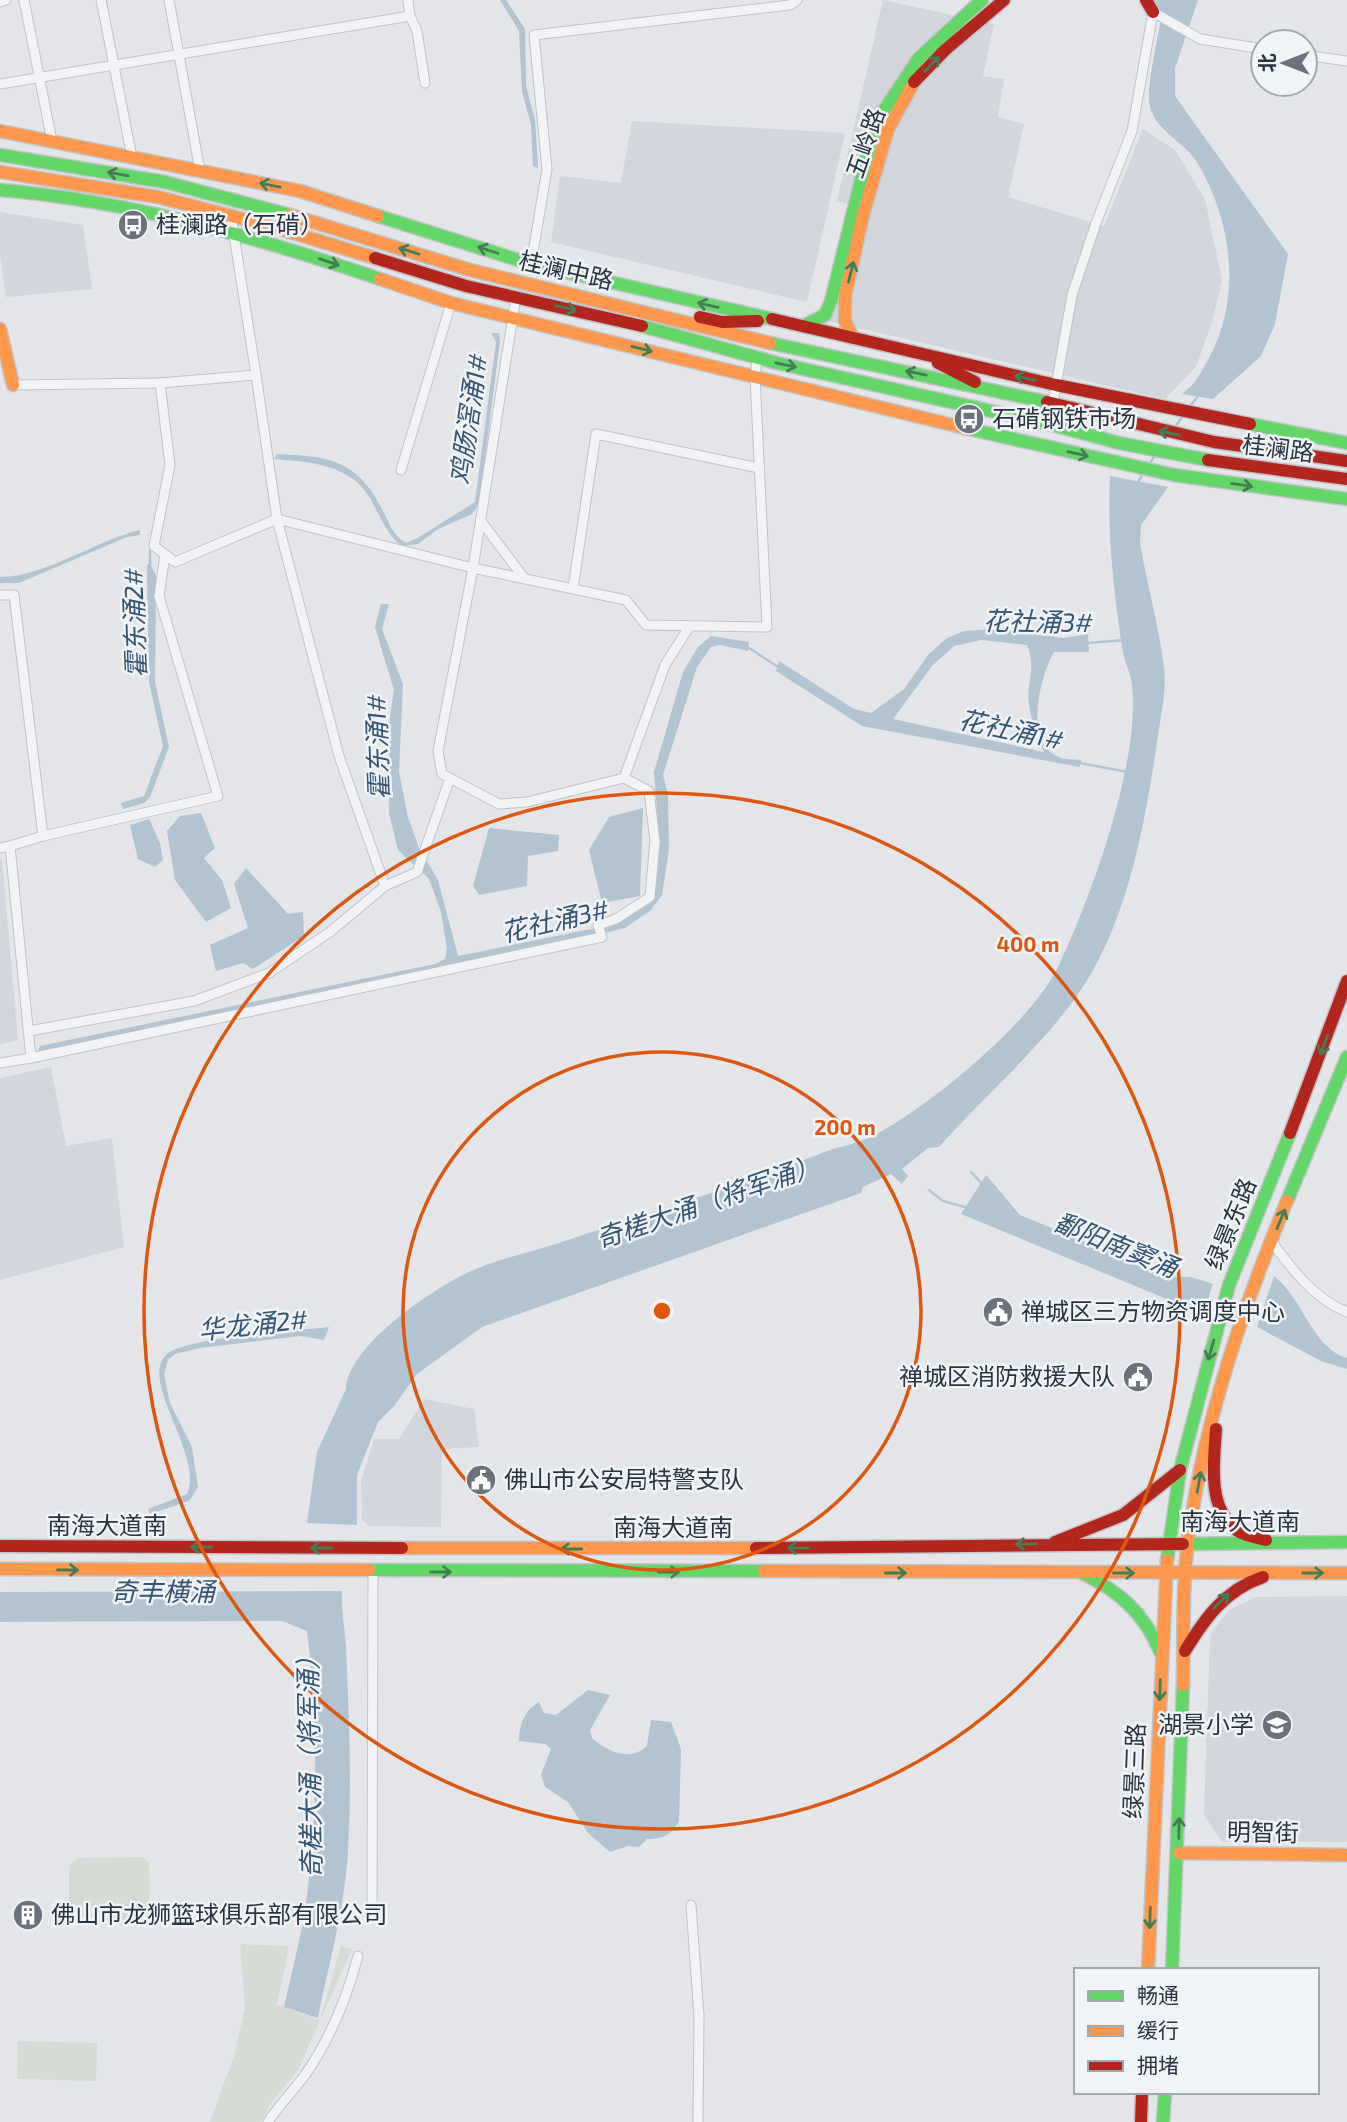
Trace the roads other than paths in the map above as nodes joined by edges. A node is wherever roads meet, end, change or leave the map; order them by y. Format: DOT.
graph roads {
  1 [pos="6,0"];
  2 [pos="24,0"];
  3 [pos="102,0"];
  4 [pos="169,0"];
  5 [pos="408,0"];
  6 [pos="797,0"];
  7 [pos="982,0"];
  8 [pos="1004,0"];
  9 [pos="0,2"];
  10 [pos="1149,6"];
  11 [pos="410,16"];
  12 [pos="1249,47"];
  13 [pos="179,52"];
  14 [pos="1319,57"];
  15 [pos="1347,61"];
  16 [pos="114,64"];
  17 [pos="39,77"];
  18 [pos="425,83"];
  19 [pos="0,84"];
  20 [pos="0,131"];
  21 [pos="52,141"];
  22 [pos="0,155"];
  23 [pos="132,157"];
  24 [pos="200,171"];
  25 [pos="0,172"];
  26 [pos="155,180"];
  27 [pos="0,190"];
  28 [pos="231,216"];
  29 [pos="234,234"];
  30 [pos="531,264"];
  31 [pos="834,287"];
  32 [pos="555,290"];
  33 [pos="516,297"];
  34 [pos="845,297"];
  35 [pos="451,303"];
  36 [pos="668,317"];
  37 [pos="513,318"];
  38 [pos="776,320"];
  39 [pos="802,326"];
  40 [pos="0,329"];
  41 [pos="853,338"];
  42 [pos="922,354"];
  43 [pos="757,358"];
  44 [pos="256,375"];
  45 [pos="755,377"];
  46 [pos="160,383"];
  47 [pos="13,385"];
  48 [pos="1056,385"];
  49 [pos="998,391"];
  50 [pos="1053,403"];
  51 [pos="1125,423"];
  52 [pos="1119,443"];
  53 [pos="1347,443"];
  54 [pos="1347,461"];
  55 [pos="759,468"];
  56 [pos="401,470"];
  57 [pos="1347,479"];
  58 [pos="1347,499"];
  59 [pos="277,519"];
  60 [pos="481,521"];
  61 [pos="165,555"];
  62 [pos="473,568"];
  63 [pos="524,578"];
  64 [pos="573,588"];
  65 [pos="0,595"];
  66 [pos="689,627"];
  67 [pos="450,778"];
  68 [pos="624,778"];
  69 [pos="43,836"];
  70 [pos="10,846"];
  71 [pos="0,848"];
  72 [pos="385,886"];
  73 [pos="1347,981"];
  74 [pos="29,1031"];
  75 [pos="31,1051"];
  76 [pos="1347,1056"];
  77 [pos="0,1063"];
  78 [pos="1271,1241"];
  79 [pos="1347,1312"];
  80 [pos="1216,1416"];
  81 [pos="1180,1470"];
  82 [pos="1188,1542"];
  83 [pos="1273,1542"];
  84 [pos="1347,1542"];
  85 [pos="1167,1543"];
  86 [pos="1049,1544"];
  87 [pos="0,1546"];
  88 [pos="0,1569"];
  89 [pos="373,1572"];
  90 [pos="1082,1573"];
  91 [pos="1165,1573"];
  92 [pos="1278,1573"];
  93 [pos="1347,1573"];
  94 [pos="1187,1574"];
  95 [pos="1183,1654"];
  96 [pos="1161,1655"];
  97 [pos="1179,1853"];
  98 [pos="1347,1855"];
  99 [pos="691,1905"];
  100 [pos="372,1917"];
  101 [pos="358,1956"];
  102 [pos="1148,1968"];
  103 [pos="1172,1968"];
  104 [pos="1142,2094"];
  105 [pos="1165,2094"];
  106 [pos="268,2122"];
  107 [pos="698,2122"];
  108 [pos="1141,2122"];
  109 [pos="1163,2122"];
  1 -- 9 [label="street"];
  2 -- 17 [label="street"];
  3 -- 16 [label="street"];
  4 -- 13 [label="street"];
  5 -- 11 [label="street"];
  6 -- 30 [label="street"];
  7 -- 31 [label="main road, 五岭路"];
  34 -- 8 [label="main road, 五岭路, one-way"];
  10 -- 12 [label="street"];
  10 -- 48 [label="street"];
  11 -- 13 [label="street"];
  11 -- 18 [label="street"];
  13 -- 16 [label="street"];
  13 -- 24 [label="street"];
  14 -- 15 [label="street"];
  16 -- 17 [label="street"];
  16 -- 23 [label="street"];
  17 -- 19 [label="street"];
  17 -- 21 [label="street"];
  20 -- 21 [label="main road"];
  21 -- 23 [label="main road"];
  26 -- 22 [label="main road, 桂澜中路, one-way"];
  23 -- 24 [label="main road"];
  24 -- 26 [label="main road"];
  30 -- 24 [label="main road, one-way"];
  25 -- 28 [label="main road, 桂澜中路"];
  32 -- 26 [label="main road, 桂澜中路, one-way"];
  27 -- 29 [label="main road"];
  28 -- 29 [label="street"];
  28 -- 33 [label="main road, 桂澜中路"];
  29 -- 35 [label="main road, one-way"];
  29 -- 44 [label="street"];
  30 -- 32 [label="main road"];
  38 -- 30 [label="main road, one-way"];
  31 -- 34 [label="main road"];
  31 -- 39 [label="main road, 五岭路"];
  32 -- 36 [label="main road, 桂澜中路"];
  33 -- 37 [label="street"];
  33 -- 43 [label="main road, 桂澜中路, one-way"];
  34 -- 41 [label="main road, 五岭路"];
  35 -- 37 [label="main road"];
  35 -- 56 [label="street"];
  36 -- 38 [label="main road"];
  49 -- 36 [label="main road, 桂澜中路, one-way"];
  37 -- 45 [label="main road, one-way"];
  37 -- 60 [label="street"];
  38 -- 39 [label="main road"];
  39 -- 41 [label="main road"];
  40 -- 47 [label="main road"];
  41 -- 42 [label="main road"];
  48 -- 42 [label="main road, one-way"];
  42 -- 49 [label="main road"];
  43 -- 45 [label="street"];
  43 -- 52 [label="main road, 桂澜中路, one-way"];
  44 -- 46 [label="street"];
  44 -- 59 [label="street"];
  45 -- 55 [label="street"];
  45 -- 58 [label="main road, one-way"];
  46 -- 47 [label="street"];
  46 -- 61 [label="street"];
  48 -- 50 [label="street"];
  48 -- 53 [label="main road"];
  49 -- 50 [label="main road, 桂澜中路"];
  50 -- 51 [label="main road, 桂澜中路"];
  54 -- 51 [label="main road, 桂澜路, one-way"];
  52 -- 57 [label="main road, 桂澜路"];
  55 -- 64 [label="street"];
  55 -- 66 [label="street"];
  59 -- 61 [label="street"];
  59 -- 62 [label="street"];
  59 -- 72 [label="street"];
  60 -- 62 [label="street"];
  60 -- 63 [label="street"];
  61 -- 69 [label="street"];
  62 -- 63 [label="street"];
  62 -- 67 [label="street"];
  63 -- 64 [label="street"];
  64 -- 66 [label="street"];
  65 -- 69 [label="street"];
  66 -- 68 [label="street"];
  67 -- 68 [label="street"];
  67 -- 72 [label="street"];
  68 -- 75 [label="street"];
  69 -- 70 [label="street"];
  70 -- 71 [label="street"];
  70 -- 74 [label="street"];
  72 -- 74 [label="street"];
  73 -- 81 [label="main road, 绿景东路, one-way"];
  74 -- 75 [label="street"];
  75 -- 77 [label="street"];
  78 -- 76 [label="main road, 绿景东路, one-way"];
  78 -- 79 [label="street"];
  78 -- 80 [label="main road, 绿景东路"];
  82 -- 80 [label="main road, 绿景东路, one-way"];
  80 -- 83 [label="main road"];
  81 -- 85 [label="main road, 绿景东路"];
  81 -- 86 [label="main road"];
  82 -- 83 [label="main road, 南海大道南"];
  82 -- 85 [label="main road, 南海大道南"];
  82 -- 94 [label="main road, 绿景东路"];
  83 -- 84 [label="main road, 南海大道南"];
  85 -- 86 [label="main road, 南海大道南"];
  85 -- 91 [label="main road, 绿景东路"];
  86 -- 87 [label="main road, 南海大道南, one-way"];
  88 -- 89 [label="main road, 南海大道南, one-way"];
  89 -- 90 [label="main road, 南海大道南, one-way"];
  89 -- 100 [label="street"];
  90 -- 91 [label="main road, 南海大道南, one-way"];
  90 -- 96 [label="main road"];
  91 -- 94 [label="main road, 南海大道南"];
  91 -- 96 [label="main road, 绿景三路"];
  92 -- 93 [label="main road, 南海大道南, one-way"];
  92 -- 94 [label="main road, 南海大道南"];
  95 -- 92 [label="main road, one-way"];
  94 -- 95 [label="main road, 绿景三路"];
  97 -- 95 [label="main road, 绿景三路, one-way"];
  96 -- 102 [label="main road, 绿景三路, one-way"];
  97 -- 98 [label="main road, 明智街"];
  97 -- 103 [label="main road, 绿景三路"];
  99 -- 107 [label="street"];
  101 -- 106 [label="street"];
  104 -- 108 [label="main road"];
  105 -- 109 [label="main road"];
}
